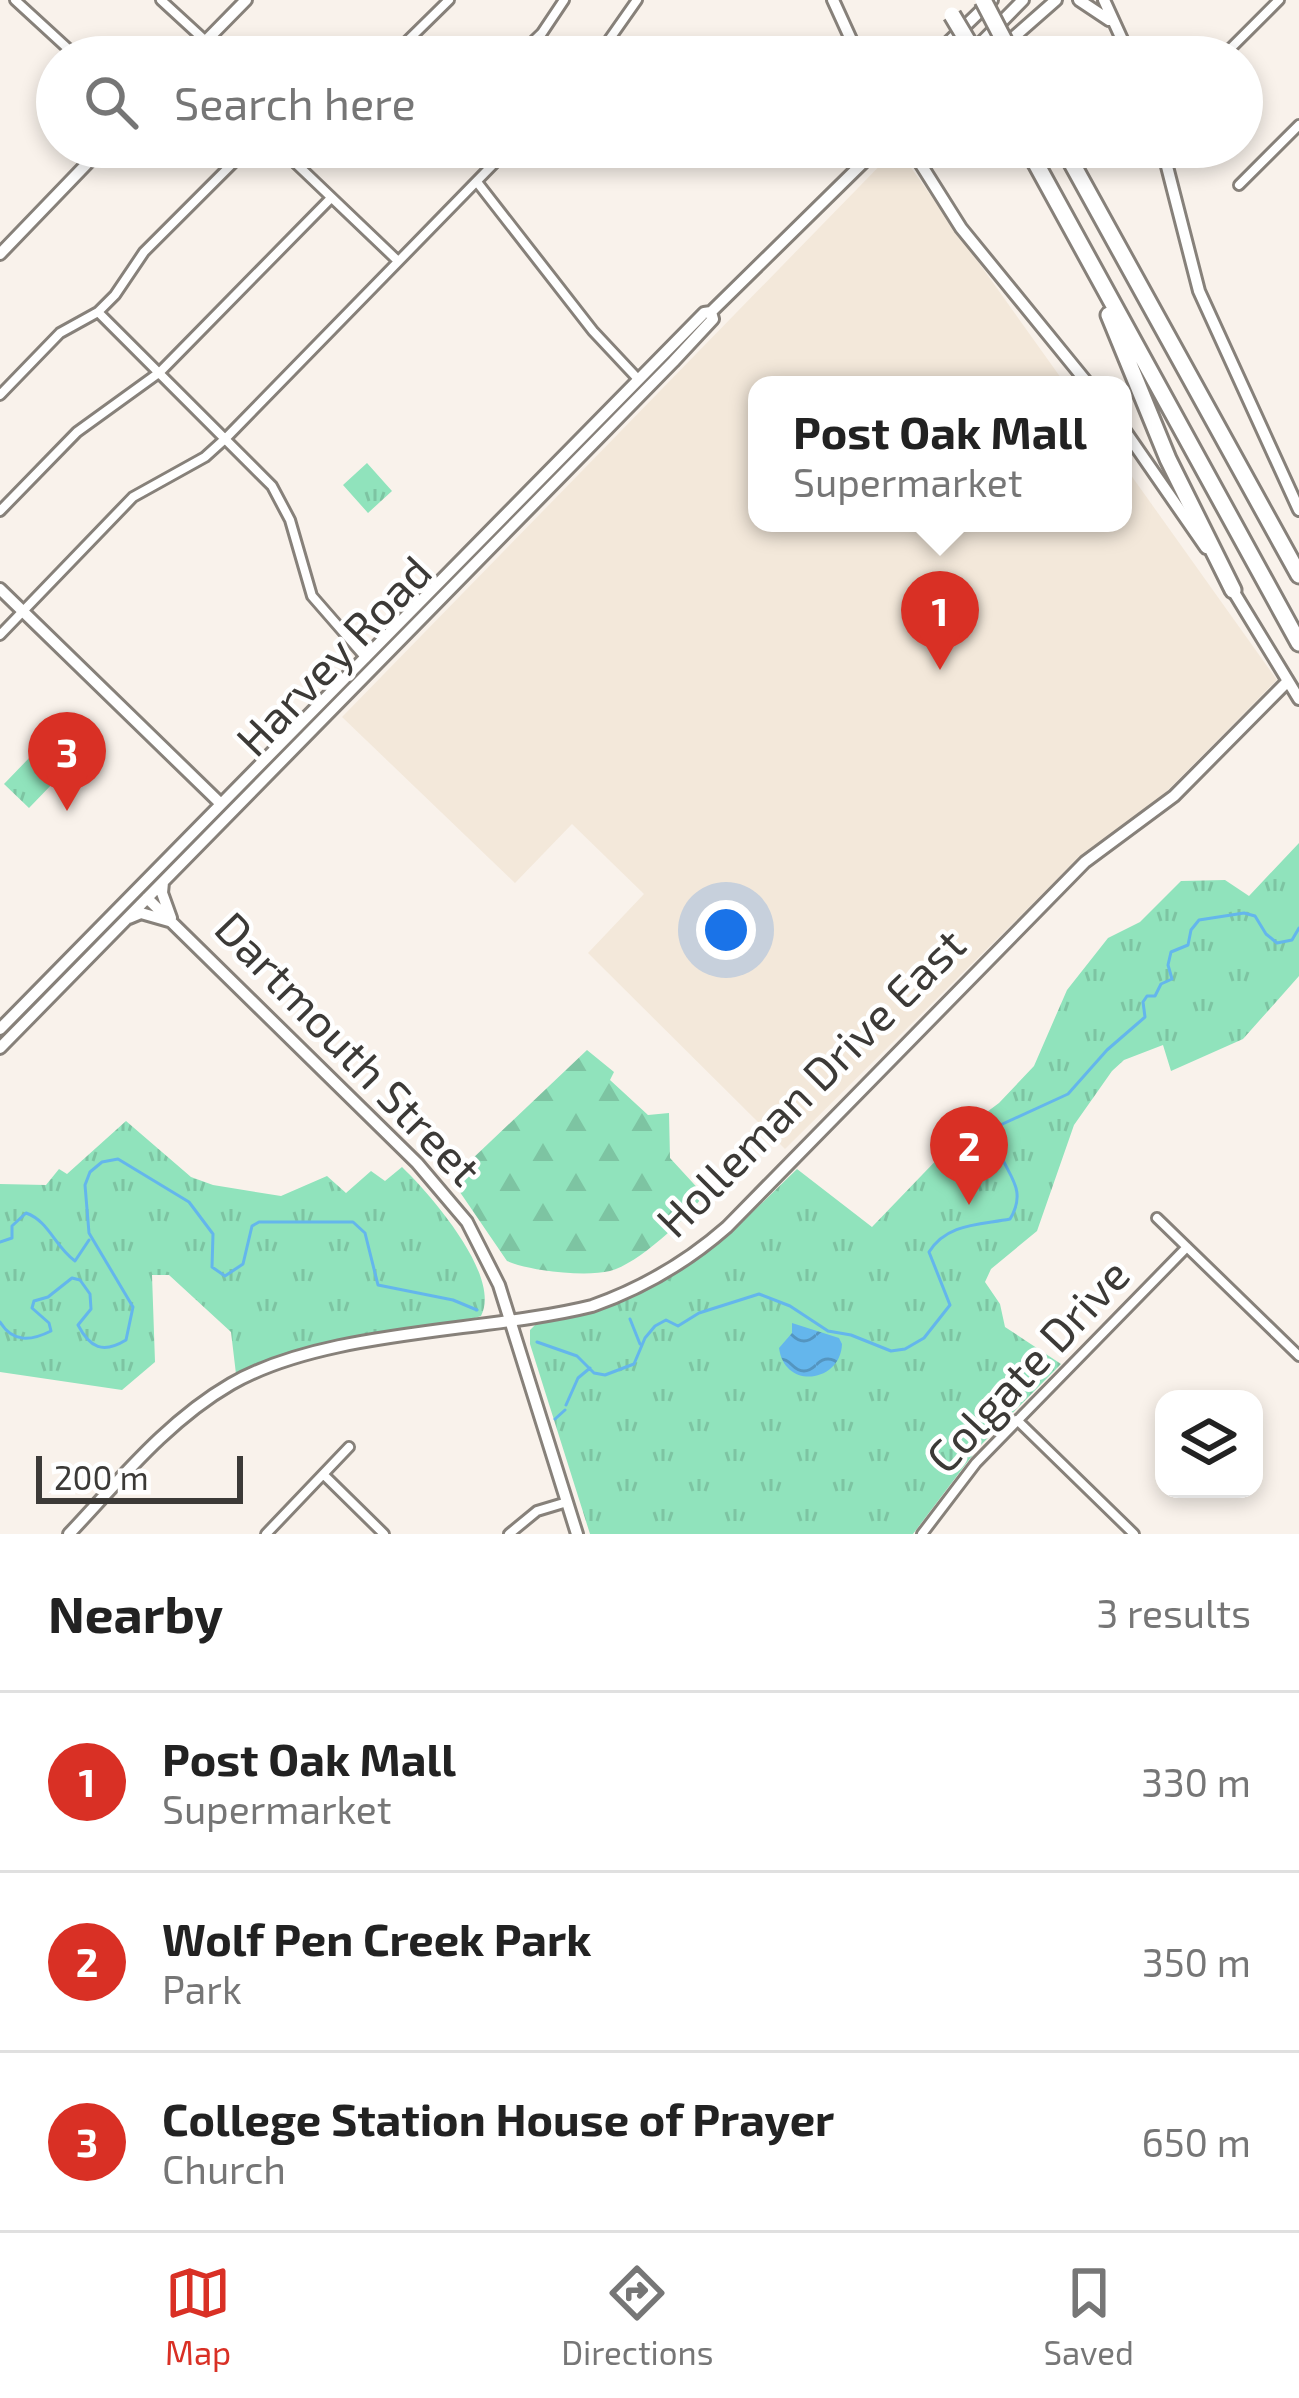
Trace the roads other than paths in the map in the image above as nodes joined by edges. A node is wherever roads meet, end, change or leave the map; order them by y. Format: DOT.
graph roads {
  1 [pos="15,0"];
  2 [pos="160,0"];
  3 [pos="246,0"];
  4 [pos="449,0"];
  5 [pos="564,0"];
  6 [pos="637,0"];
  7 [pos="833,0"];
  8 [pos="988,0"];
  9 [pos="1023,0"];
  10 [pos="1056,0"];
  11 [pos="1079,0"];
  12 [pos="1104,0"];
  13 [pos="1279,0"];
  14 [pos="948,8"];
  15 [pos="1116,26"];
  16 [pos="54,36"];
  17 [pos="200,36"];
  18 [pos="211,36"];
  19 [pos="412,36"];
  20 [pos="539,36"];
  21 [pos="612,36"];
  22 [pos="850,36"];
  23 [pos="953,36"];
  24 [pos="965,36"];
  25 [pos="988,36"];
  26 [pos="1003,36"];
  27 [pos="1015,36"];
  28 [pos="1121,36"];
  29 [pos="1243,36"];
  30 [pos="1299,125"];
  31 [pos="1263,161"];
  32 [pos="83,168"];
  33 [pos="230,168"];
  34 [pos="299,168"];
  35 [pos="490,168"];
  36 [pos="858,168"];
  37 [pos="923,168"];
  38 [pos="925,168"];
  39 [pos="1038,168"];
  40 [pos="1075,168"];
  41 [pos="1167,168"];
  42 [pos="1256,168"];
  43 [pos="925,172"];
  44 [pos="477,182"];
  45 [pos="1239,185"];
  46 [pos="331,198"];
  47 [pos="1080,246"];
  48 [pos="0,254"];
  49 [pos="398,261"];
  50 [pos="98,312"];
  51 [pos="711,312"];
  52 [pos="160,372"];
  53 [pos="1082,376"];
  54 [pos="638,379"];
  55 [pos="0,395"];
  56 [pos="626,410"];
  57 [pos="226,438"];
  58 [pos="1132,441"];
  59 [pos="1242,470"];
  60 [pos="525,503"];
  61 [pos="1299,510"];
  62 [pos="0,511"];
  63 [pos="1299,554"];
  64 [pos="1299,575"];
  65 [pos="441,581"];
  66 [pos="0,589"];
  67 [pos="1233,590"];
  68 [pos="23,612"];
  69 [pos="419,620"];
  70 [pos="0,635"];
  71 [pos="1299,643"];
  72 [pos="366,658"];
  73 [pos="1288,680"];
  74 [pos="347,694"];
  75 [pos="1299,699"];
  76 [pos="250,793"];
  77 [pos="221,803"];
  78 [pos="204,839"];
  79 [pos="160,866"];
  80 [pos="163,881"];
  81 [pos="146,898"];
  82 [pos="121,915"];
  83 [pos="172,921"];
  84 [pos="43,986"];
  85 [pos="20,1027"];
  86 [pos="0,1029"];
  87 [pos="0,1048"];
  88 [pos="1157,1218"];
  89 [pos="1187,1247"];
  90 [pos="511,1321"];
  91 [pos="1299,1356"];
  92 [pos="1017,1420"];
  93 [pos="349,1447"];
  94 [pos="324,1475"];
  95 [pos="567,1502"];
  96 [pos="381,1533"];
  97 [pos="69,1534"];
  98 [pos="266,1534"];
  99 [pos="509,1534"];
  100 [pos="577,1534"];
  101 [pos="922,1534"];
  102 [pos="1134,1534"];
  1 -- 16 [label="street"];
  2 -- 17 [label="street"];
  3 -- 18 [label="main road"];
  4 -- 19 [label="street"];
  5 -- 20 [label="street"];
  6 -- 21 [label="street"];
  7 -- 22 [label="main road"];
  8 -- 23 [label="main road"];
  8 -- 26 [label="highway, bridge"];
  9 -- 25 [label="main road"];
  10 -- 27 [label="main road"];
  11 -- 15 [label="main road"];
  12 -- 15 [label="main road"];
  13 -- 29 [label="street"];
  14 -- 24 [label="highway, bridge"];
  15 -- 28 [label="main road"];
  30 -- 31 [label="street"];
  32 -- 48 [label="main road"];
  33 -- 50 [label="street"];
  34 -- 46 [label="street"];
  35 -- 44 [label="street"];
  36 -- 51 [label="main road, Harvey Road"];
  37 -- 43 [label="main road"];
  38 -- 43 [label="main road"];
  39 -- 47 [label="highway"];
  40 -- 59 [label="highway"];
  41 -- 61 [label="main road"];
  42 -- 45 [label="street"];
  43 -- 53 [label="main road"];
  44 -- 49 [label="street"];
  44 -- 54 [label="street"];
  46 -- 49 [label="street"];
  46 -- 52 [label="street"];
  47 -- 67 [label="highway"];
  47 -- 71 [label="highway"];
  49 -- 57 [label="street"];
  50 -- 52 [label="street"];
  50 -- 55 [label="street"];
  51 -- 54 [label="main road, Harvey Road"];
  51 -- 56 [label="main road, Harvey Road"];
  52 -- 57 [label="street"];
  52 -- 62 [label="street"];
  54 -- 56 [label="main road"];
  54 -- 60 [label="main road, Harvey Road"];
  56 -- 60 [label="main road, Harvey Road"];
  57 -- 68 [label="street"];
  57 -- 72 [label="street"];
  58 -- 67 [label="main road"];
  59 -- 63 [label="highway"];
  59 -- 64 [label="highway"];
  60 -- 65 [label="main road, Harvey Road"];
  60 -- 69 [label="main road, Harvey Road"];
  65 -- 69 [label="main road"];
  65 -- 72 [label="main road, Harvey Road"];
  66 -- 68 [label="main road"];
  67 -- 73 [label="main road"];
  68 -- 70 [label="street"];
  68 -- 77 [label="main road"];
  69 -- 74 [label="main road, Harvey Road"];
  72 -- 74 [label="main road"];
  72 -- 77 [label="main road, Harvey Road"];
  73 -- 75 [label="main road"];
  73 -- 90 [label="main road, Holleman Drive East"];
  74 -- 76 [label="main road, Harvey Road"];
  76 -- 77 [label="main road"];
  76 -- 78 [label="main road, Harvey Road"];
  77 -- 78 [label="main road"];
  77 -- 79 [label="main road, Harvey Road"];
  78 -- 80 [label="main road, Harvey Road"];
  79 -- 81 [label="main road"];
  79 -- 82 [label="main road, Harvey Road"];
  80 -- 81 [label="main road, Harvey Road"];
  80 -- 83 [label="main road"];
  81 -- 82 [label="main road"];
  81 -- 83 [label="main road, Dartmouth Street"];
  82 -- 83 [label="main road"];
  82 -- 84 [label="main road, Harvey Road"];
  82 -- 85 [label="main road, Harvey Road"];
  83 -- 90 [label="main road, Dartmouth Street"];
  84 -- 85 [label="main road"];
  84 -- 86 [label="main road, Harvey Road"];
  85 -- 87 [label="main road, Harvey Road"];
  88 -- 89 [label="street"];
  89 -- 91 [label="street"];
  89 -- 92 [label="street, Colgate Drive"];
  90 -- 95 [label="main road, Dartmouth Street"];
  90 -- 97 [label="main road, Holleman Drive East"];
  92 -- 101 [label="street, Colgate Drive"];
  92 -- 102 [label="street"];
  93 -- 94 [label="street"];
  94 -- 96 [label="street"];
  94 -- 98 [label="street"];
  95 -- 99 [label="street"];
  95 -- 100 [label="main road, Dartmouth Street"];
}
